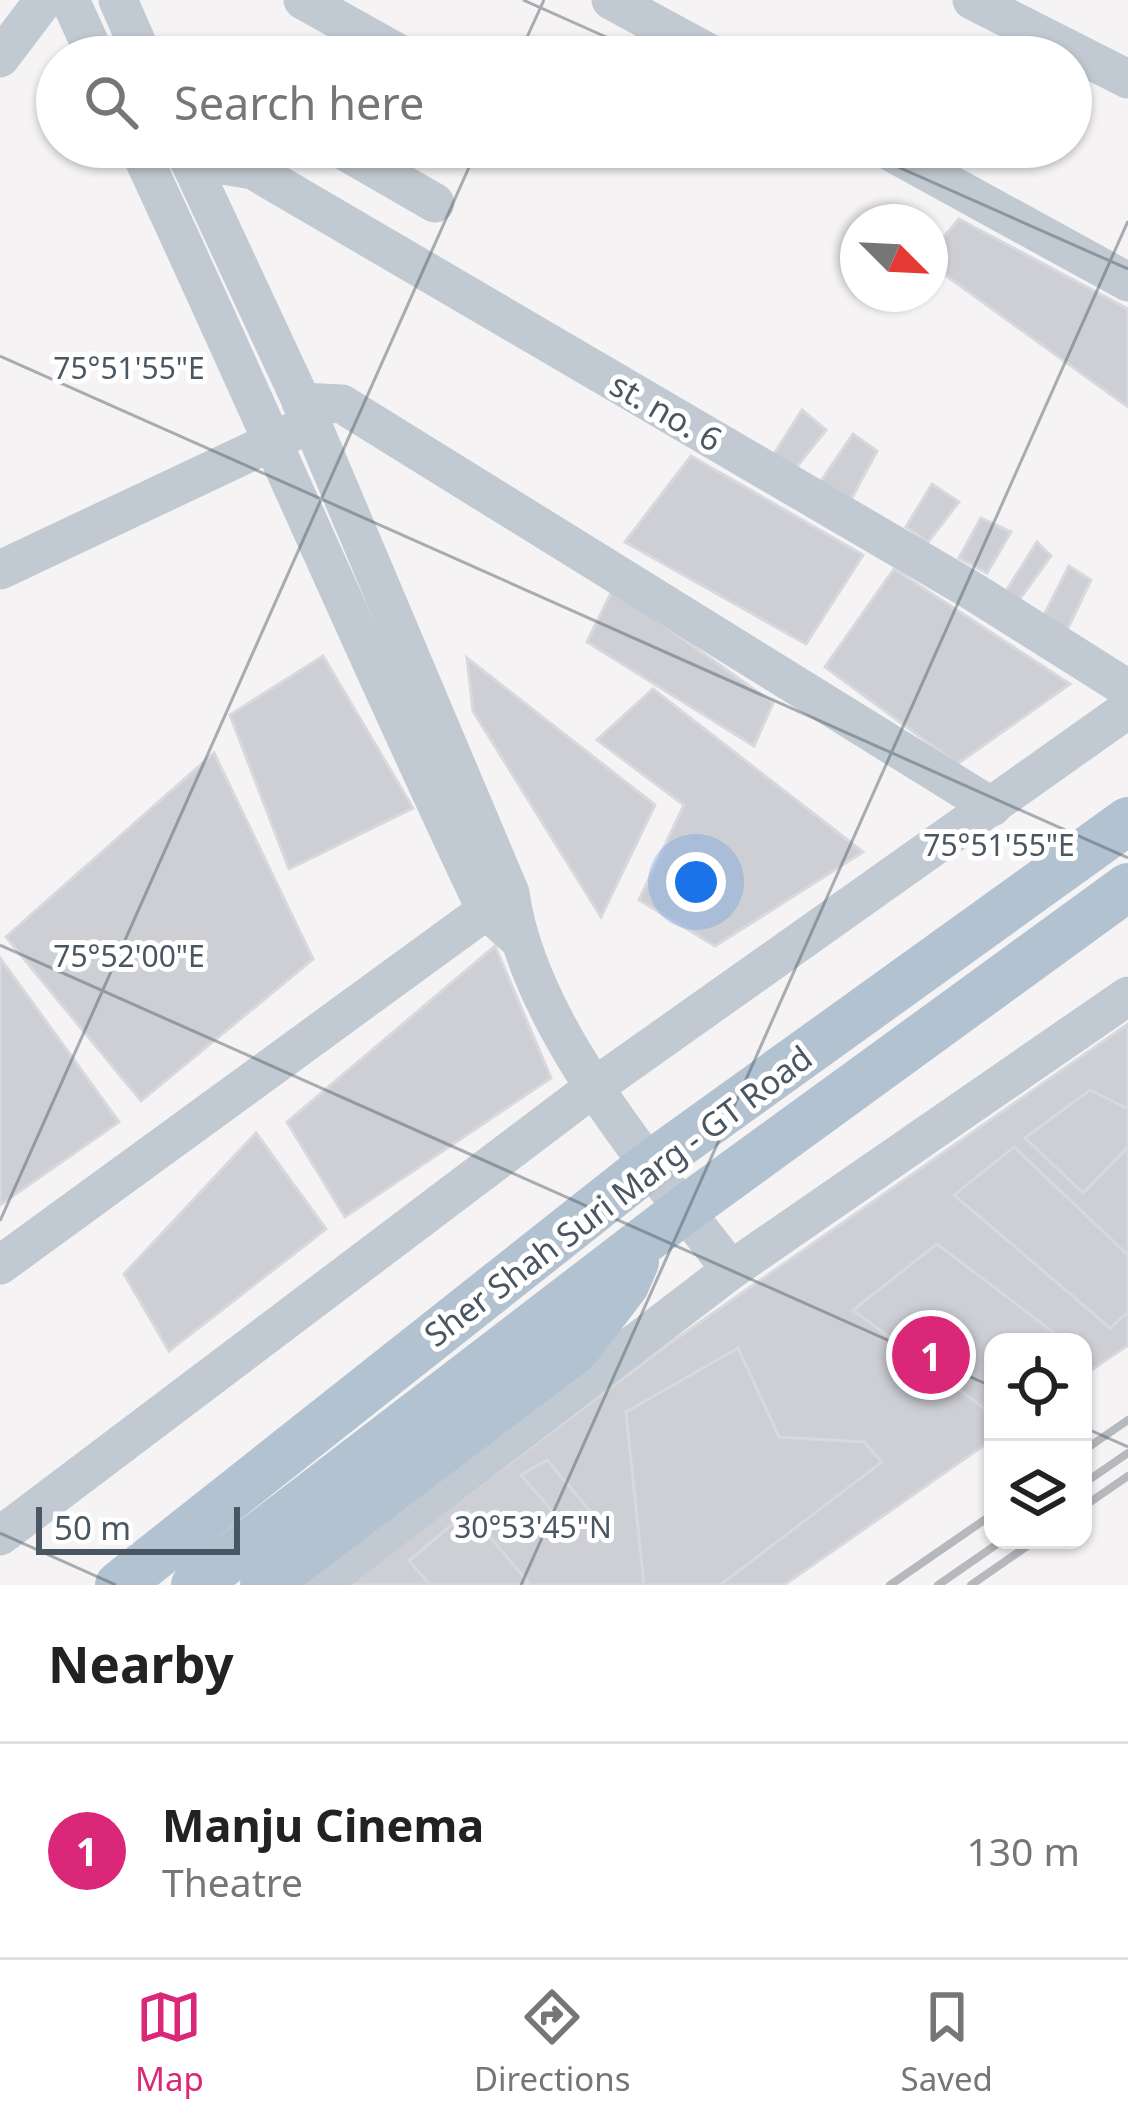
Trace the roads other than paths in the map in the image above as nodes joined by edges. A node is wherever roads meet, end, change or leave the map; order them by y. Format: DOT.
graph roads {
  1 [pos="44,0"];
  2 [pos="70,0"];
  3 [pos="118,0"];
  4 [pos="303,0"];
  5 [pos="611,0"];
  6 [pos="972,0"];
  7 [pos="86,36"];
  8 [pos="134,36"];
  9 [pos="367,36"];
  10 [pos="677,36"];
  11 [pos="1043,36"];
  12 [pos="0,58"];
  13 [pos="1092,61"];
  14 [pos="1128,79"];
  15 [pos="149,168"];
  16 [pos="193,168"];
  17 [pos="242,168"];
  18 [pos="375,168"];
  19 [pos="920,168"];
  20 [pos="436,203"];
  21 [pos="1128,282"];
  22 [pos="306,413"];
  23 [pos="275,441"];
  24 [pos="0,570"];
  25 [pos="1128,689"];
  26 [pos="1128,709"];
  27 [pos="992,807"];
  28 [pos="1128,821"];
  29 [pos="1128,886"];
  30 [pos="498,902"];
  31 [pos="1128,996"];
  32 [pos="593,1088"];
  33 [pos="651,1164"];
  34 [pos="684,1210"];
  35 [pos="644,1241"];
  36 [pos="0,1265"];
  37 [pos="731,1270"];
  38 [pos="0,1536"];
  39 [pos="119,1585"];
  40 [pos="195,1585"];
  41 [pos="263,1585"];
  42 [pos="319,1585"];
  1 -- 12 [label="street"];
  2 -- 7 [label="street"];
  3 -- 8 [label="street"];
  4 -- 9 [label="street"];
  5 -- 10 [label="street"];
  6 -- 11 [label="street"];
  13 -- 14 [label="street"];
  15 -- 23 [label="street"];
  16 -- 22 [label="street"];
  17 -- 25 [label="street, st. no. 6"];
  18 -- 20 [label="street"];
  19 -- 21 [label="street"];
  22 -- 23 [label="street"];
  22 -- 27 [label="street"];
  22 -- 30 [label="street"];
  23 -- 24 [label="street"];
  23 -- 30 [label="street"];
  26 -- 27 [label="street"];
  27 -- 32 [label="street"];
  28 -- 33 [label="main road, Sher Shah Suri Marg - GT Road"];
  29 -- 34 [label="main road, Sher Shah Suri Marg - GT Road"];
  30 -- 32 [label="street"];
  30 -- 36 [label="street"];
  31 -- 37 [label="street"];
  32 -- 33 [label="street"];
  32 -- 38 [label="street"];
  33 -- 34 [label="street"];
  33 -- 39 [label="main road, Sher Shah Suri Marg - GT Road"];
  34 -- 35 [label="main road, Sher Shah Suri Marg - GT Road"];
  34 -- 37 [label="street"];
  35 -- 40 [label="main road, Sher Shah Suri Marg - GT Road"];
  35 -- 41 [label="main road"];
  37 -- 42 [label="street"];
}
